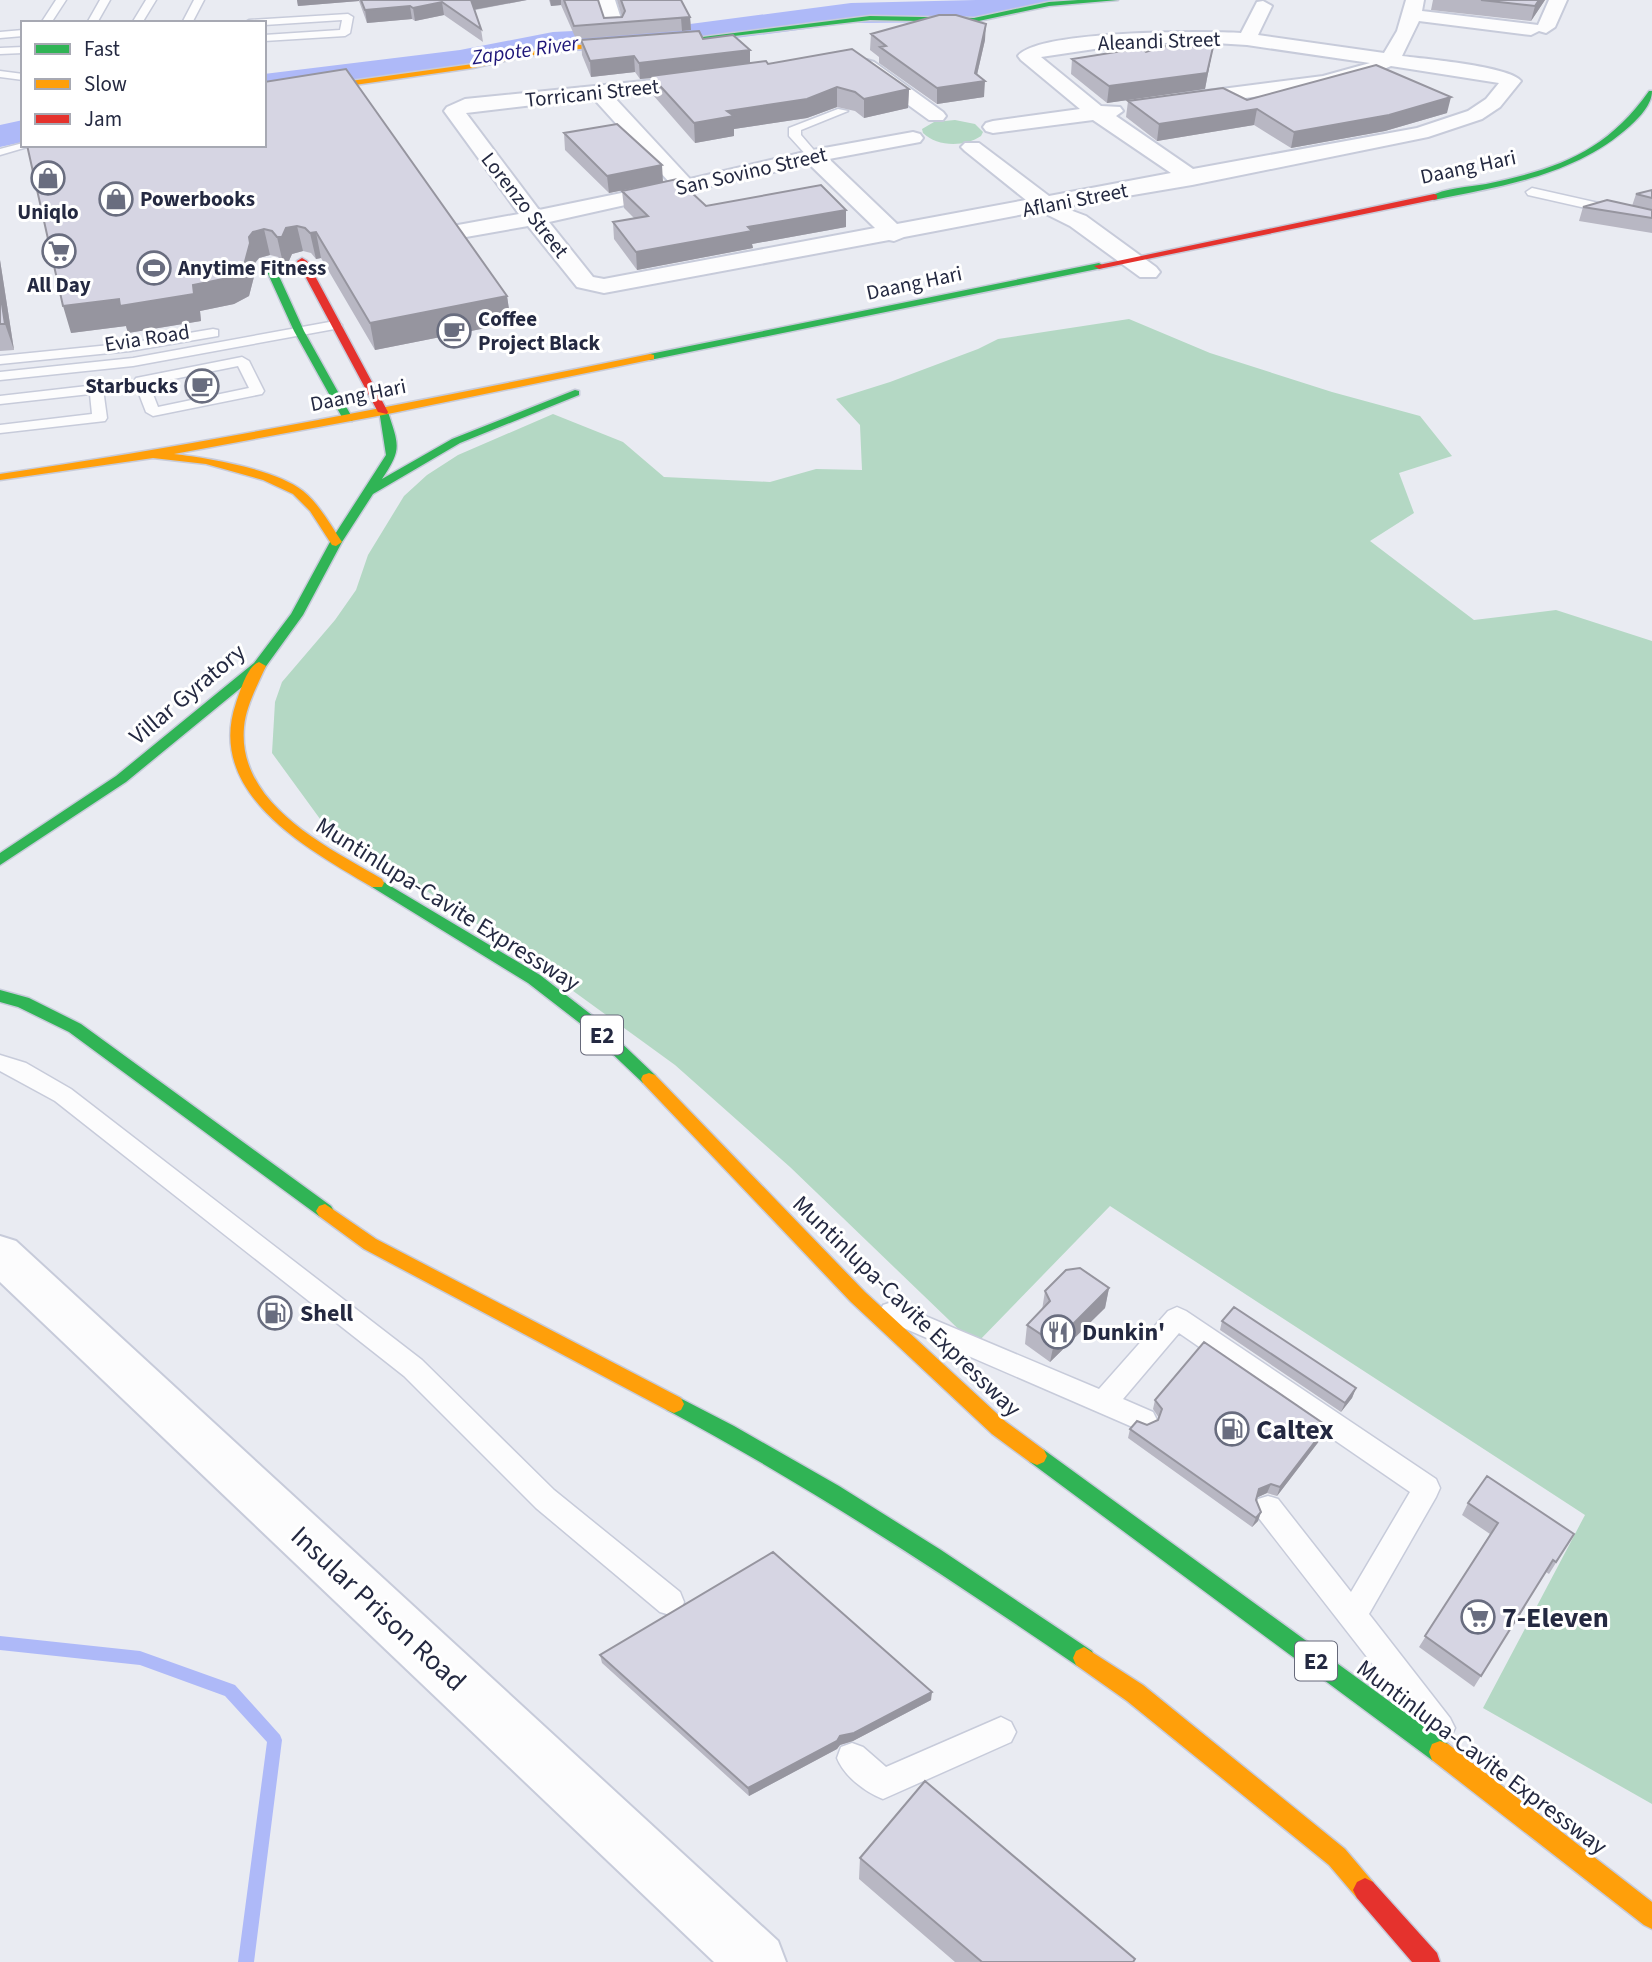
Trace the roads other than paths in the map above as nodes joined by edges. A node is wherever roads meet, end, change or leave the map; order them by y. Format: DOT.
graph roads {
  1 [pos="61,0"];
  2 [pos="105,0"];
  3 [pos="151,0"];
  4 [pos="199,0"];
  5 [pos="606,0"];
  6 [pos="1114,0"];
  7 [pos="1558,0"];
  8 [pos="1263,6"];
  9 [pos="1414,7"];
  10 [pos="253,8"];
  11 [pos="47,21"];
  12 [pos="93,21"];
  13 [pos="138,21"];
  14 [pos="188,21"];
  15 [pos="250,21"];
  16 [pos="266,22"];
  17 [pos="614,25"];
  18 [pos="21,33"];
  19 [pos="0,35"];
  20 [pos="266,38"];
  21 [pos="1247,39"];
  22 [pos="21,50"];
  23 [pos="0,51"];
  24 [pos="850,59"];
  25 [pos="1389,60"];
  26 [pos="0,74"];
  27 [pos="1494,75"];
  28 [pos="21,77"];
  29 [pos="726,78"];
  30 [pos="598,92"];
  31 [pos="1652,93"];
  32 [pos="266,96"];
  33 [pos="1169,102"];
  34 [pos="1133,108"];
  35 [pos="454,111"];
  36 [pos="842,111"];
  37 [pos="1097,113"];
  38 [pos="936,116"];
  39 [pos="993,127"];
  40 [pos="21,147"];
  41 [pos="972,148"];
  42 [pos="949,149"];
  43 [pos="0,152"];
  44 [pos="813,156"];
  45 [pos="1192,178"];
  46 [pos="1571,181"];
  47 [pos="685,187"];
  48 [pos="1532,192"];
  49 [pos="1514,198"];
  50 [pos="1051,209"];
  51 [pos="533,218"];
  52 [pos="1652,219"];
  53 [pos="466,230"];
  54 [pos="894,233"];
  55 [pos="1228,256"];
  56 [pos="302,261"];
  57 [pos="269,265"];
  58 [pos="1124,268"];
  59 [pos="604,286"];
  60 [pos="331,318"];
  61 [pos="296,324"];
  62 [pos="0,360"];
  63 [pos="243,361"];
  64 [pos="0,376"];
  65 [pos="595,386"];
  66 [pos="0,400"];
  67 [pos="348,419"];
  68 [pos="385,420"];
  69 [pos="0,429"];
  70 [pos="155,454"];
  71 [pos="0,477"];
  72 [pos="370,491"];
  73 [pos="335,542"];
  74 [pos="259,666"];
  75 [pos="0,860"];
  76 [pos="0,996"];
  77 [pos="0,1063"];
  78 [pos="0,1254"];
  79 [pos="858,1297"];
  80 [pos="1104,1402"];
  81 [pos="1144,1420"];
  82 [pos="1268,1508"];
  83 [pos="670,1602"];
  84 [pos="1352,1616"];
  85 [pos="1001,1732"];
  86 [pos="852,1758"];
  87 [pos="1485,1784"];
  88 [pos="1652,1917"];
  89 [pos="757,1962"];
  90 [pos="1428,1962"];
  1 -- 11 [label="lane"];
  2 -- 12 [label="lane"];
  3 -- 13 [label="lane"];
  4 -- 14 [label="lane"];
  5 -- 17 [label="street"];
  6 -- 32 [label="main road"];
  7 -- 9 [label="street"];
  8 -- 21 [label="street"];
  9 -- 25 [label="street"];
  10 -- 15 [label="lane"];
  16 -- 20 [label="lane"];
  18 -- 19 [label="lane"];
  21 -- 25 [label="street, Aleandi Street"];
  21 -- 37 [label="street, Aleandi Street"];
  22 -- 23 [label="lane"];
  24 -- 38 [label="street"];
  25 -- 27 [label="street, Aleandi Street"];
  25 -- 33 [label="street"];
  26 -- 28 [label="lane"];
  27 -- 45 [label="street, Aflani Street"];
  29 -- 30 [label="street, Torricani Street"];
  30 -- 35 [label="street, Torricani Street"];
  30 -- 47 [label="street"];
  31 -- 58 [label="main road, Daang Hari"];
  34 -- 37 [label="street"];
  35 -- 51 [label="street, Lorenzo Street"];
  36 -- 44 [label="lane"];
  37 -- 39 [label="street"];
  37 -- 45 [label="street, Aleandi Street"];
  38 -- 39 [label="street"];
  38 -- 44 [label="street, San Sovino Street"];
  39 -- 41 [label="street"];
  40 -- 43 [label="lane"];
  41 -- 42 [label="street"];
  41 -- 50 [label="street"];
  44 -- 47 [label="street, San Sovino Street"];
  44 -- 54 [label="street"];
  45 -- 50 [label="street, Aflani Street"];
  46 -- 48 [label="main road, Daang Hari"];
  47 -- 51 [label="street, San Sovino Street"];
  48 -- 49 [label="main road, Daang Hari"];
  48 -- 52 [label="lane"];
  50 -- 54 [label="street, Aflani Street"];
  50 -- 58 [label="street"];
  51 -- 53 [label="street, San Sovino Street"];
  51 -- 59 [label="street, Lorenzo Street"];
  54 -- 59 [label="street, Aflani Street"];
  55 -- 58 [label="main road, Daang Hari"];
  56 -- 60 [label="main road"];
  57 -- 61 [label="main road"];
  58 -- 65 [label="main road, Daang Hari"];
  58 -- 68 [label="main road, Daang Hari"];
  60 -- 61 [label="lane, Evia Road"];
  60 -- 68 [label="main road"];
  61 -- 62 [label="lane, Evia Road"];
  61 -- 64 [label="lane, Evia Road"];
  61 -- 67 [label="main road"];
  63 -- 63 [label="lane"];
  65 -- 68 [label="main road"];
  65 -- 72 [label="main road, Daang Hari"];
  66 -- 69 [label="lane"];
  67 -- 68 [label="main road, Daang Hari"];
  67 -- 70 [label="main road, Daang Hari"];
  68 -- 72 [label="main road"];
  70 -- 71 [label="main road"];
  70 -- 73 [label="main road"];
  72 -- 73 [label="main road, Daang Hari"];
  73 -- 74 [label="main road, Villar Gyratory"];
  74 -- 75 [label="main road, Villar Gyratory"];
  74 -- 79 [label="main road, Muntinlupa-Cavite Expressway / E2"];
  76 -- 90 [label="main road"];
  77 -- 83 [label="lane"];
  78 -- 89 [label="street, Insular Prison Road"];
  79 -- 80 [label="lane"];
  79 -- 87 [label="main road, Muntinlupa-Cavite Expressway / E2"];
  80 -- 81 [label="lane"];
  80 -- 84 [label="lane"];
  82 -- 84 [label="lane"];
  84 -- 87 [label="lane"];
  85 -- 86 [label="lane"];
  87 -- 88 [label="main road, Muntinlupa-Cavite Expressway / E2"];
}
